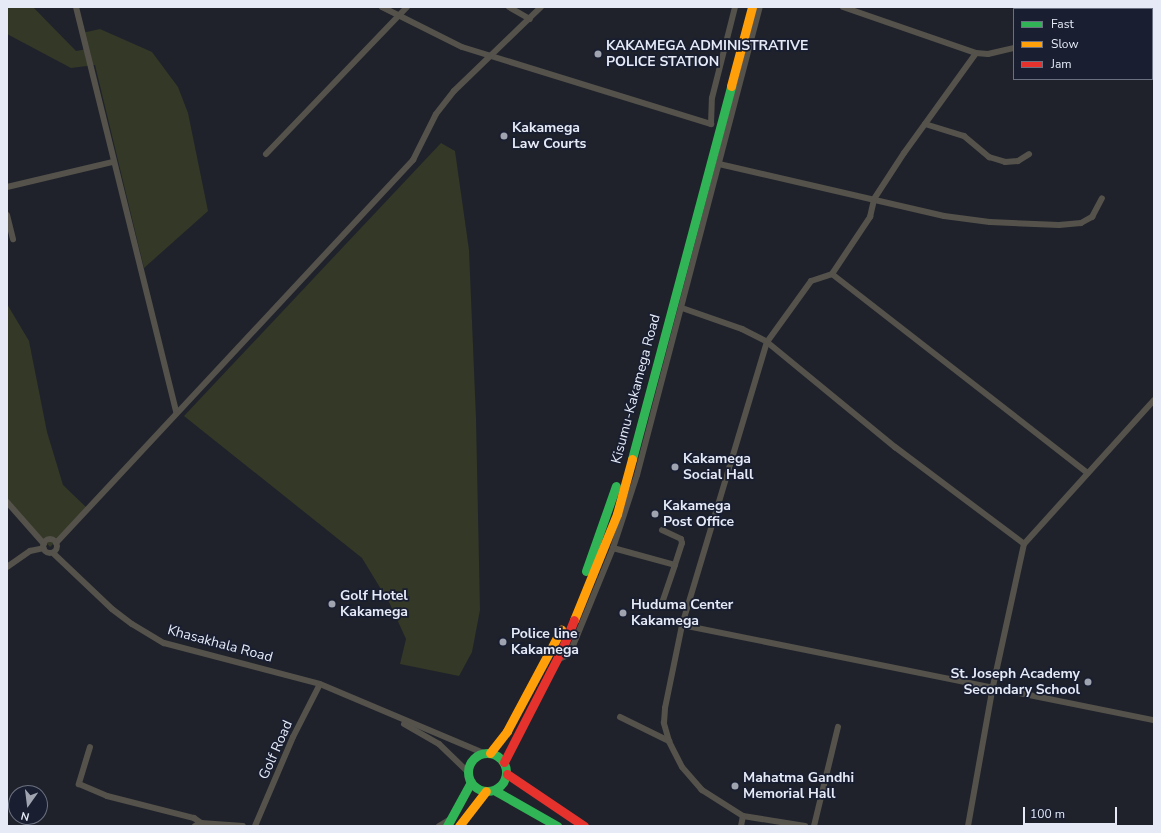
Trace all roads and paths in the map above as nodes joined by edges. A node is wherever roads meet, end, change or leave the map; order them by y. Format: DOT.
graph roads {
  1 [pos="76,7"];
  2 [pos="382,7"];
  3 [pos="407,7"];
  4 [pos="509,7"];
  5 [pos="541,7"];
  6 [pos="735,7"];
  7 [pos="743,7"];
  8 [pos="752,7"];
  9 [pos="760,7"];
  10 [pos="842,7"];
  11 [pos="398,15"];
  12 [pos="530,19"];
  13 [pos="1013,48"];
  14 [pos="976,53"];
  15 [pos="490,57"];
  16 [pos="711,124"];
  17 [pos="925,124"];
  18 [pos="266,154"];
  19 [pos="1028,154"];
  20 [pos="113,162"];
  21 [pos="719,164"];
  22 [pos="7,187"];
  23 [pos="1102,198"];
  24 [pos="874,199"];
  25 [pos="7,216"];
  26 [pos="13,239"];
  27 [pos="832,274"];
  28 [pos="682,308"];
  29 [pos="767,342"];
  30 [pos="670,354"];
  31 [pos="657,367"];
  32 [pos="1154,400"];
  33 [pos="176,412"];
  34 [pos="1088,473"];
  35 [pos="7,502"];
  36 [pos="662,530"];
  37 [pos="56,543"];
  38 [pos="1024,544"];
  39 [pos="44,546"];
  40 [pos="613,548"];
  41 [pos="52,553"];
  42 [pos="675,565"];
  43 [pos="7,567"];
  44 [pos="638,602"];
  45 [pos="682,625"];
  46 [pos="556,660"];
  47 [pos="320,684"];
  48 [pos="993,686"];
  49 [pos="381,712"];
  50 [pos="620,717"];
  51 [pos="1154,720"];
  52 [pos="838,727"];
  53 [pos="668,741"];
  54 [pos="90,747"];
  55 [pos="486,753"];
  56 [pos="504,762"];
  57 [pos="468,772"];
  58 [pos="506,774"];
  59 [pos="471,782"];
  60 [pos="490,791"];
  61 [pos="548,804"];
  62 [pos="540,816"];
  63 [pos="743,816"];
  64 [pos="449,822"];
  65 [pos="201,823"];
  66 [pos="195,826"];
  67 [pos="243,826"];
  68 [pos="256,826"];
  69 [pos="439,826"];
  70 [pos="459,826"];
  71 [pos="557,826"];
  72 [pos="584,826"];
  73 [pos="741,826"];
  74 [pos="805,826"];
  75 [pos="814,826"];
  76 [pos="968,826"];
  1 -- 20 [label="street"];
  2 -- 11 [label="street"];
  3 -- 11 [label="street"];
  4 -- 12 [label="street"];
  5 -- 12 [label="street"];
  6 -- 16 [label="street"];
  7 -- 16 [label="highway, Kisumu-Kakamega Road"];
  8 -- 31 [label="highway, Kisumu-Kakamega Road"];
  9 -- 21 [label="street"];
  10 -- 14 [label="street"];
  11 -- 15 [label="street"];
  11 -- 18 [label="street"];
  12 -- 15 [label="street"];
  13 -- 14 [label="street"];
  14 -- 17 [label="street"];
  15 -- 16 [label="street"];
  15 -- 33 [label="street"];
  16 -- 55 [label="highway, Kisumu-Kakamega Road"];
  17 -- 19 [label="street"];
  17 -- 24 [label="street"];
  20 -- 22 [label="street"];
  20 -- 33 [label="street"];
  21 -- 24 [label="street"];
  21 -- 28 [label="street"];
  23 -- 24 [label="street"];
  24 -- 27 [label="street"];
  25 -- 26 [label="street"];
  27 -- 29 [label="street"];
  27 -- 34 [label="street"];
  28 -- 29 [label="street"];
  28 -- 30 [label="street"];
  29 -- 38 [label="street"];
  29 -- 45 [label="street"];
  30 -- 31 [label="street"];
  30 -- 40 [label="street"];
  31 -- 46 [label="highway, Kisumu-Kakamega Road"];
  32 -- 34 [label="street"];
  33 -- 37 [label="street"];
  34 -- 38 [label="street"];
  35 -- 39 [label="street"];
  36 -- 42 [label="street"];
  37 -- 39 [label="street"];
  37 -- 41 [label="street"];
  38 -- 48 [label="street"];
  39 -- 41 [label="street"];
  39 -- 43 [label="street"];
  40 -- 42 [label="street"];
  40 -- 46 [label="street"];
  41 -- 47 [label="street, Khasakhala Road"];
  42 -- 44 [label="street"];
  45 -- 48 [label="street"];
  45 -- 53 [label="street"];
  46 -- 56 [label="highway, Kisumu-Kakamega Road"];
  47 -- 49 [label="street, Khasakhala Road"];
  47 -- 68 [label="street, Golf Road"];
  48 -- 51 [label="street"];
  48 -- 76 [label="street"];
  49 -- 55 [label="street"];
  49 -- 57 [label="street"];
  50 -- 53 [label="street"];
  52 -- 75 [label="street"];
  53 -- 63 [label="street"];
  54 -- 65 [label="street"];
  55 -- 56 [label="highway"];
  55 -- 57 [label="highway"];
  56 -- 58 [label="highway"];
  57 -- 59 [label="highway"];
  58 -- 60 [label="highway"];
  58 -- 61 [label="highway"];
  59 -- 60 [label="highway"];
  59 -- 64 [label="highway"];
  60 -- 62 [label="highway"];
  60 -- 70 [label="highway"];
  61 -- 62 [label="highway"];
  61 -- 72 [label="highway"];
  62 -- 71 [label="highway"];
  63 -- 73 [label="street"];
  63 -- 74 [label="street"];
  64 -- 69 [label="street"];
  65 -- 66 [label="street"];
  65 -- 67 [label="street"];
}
